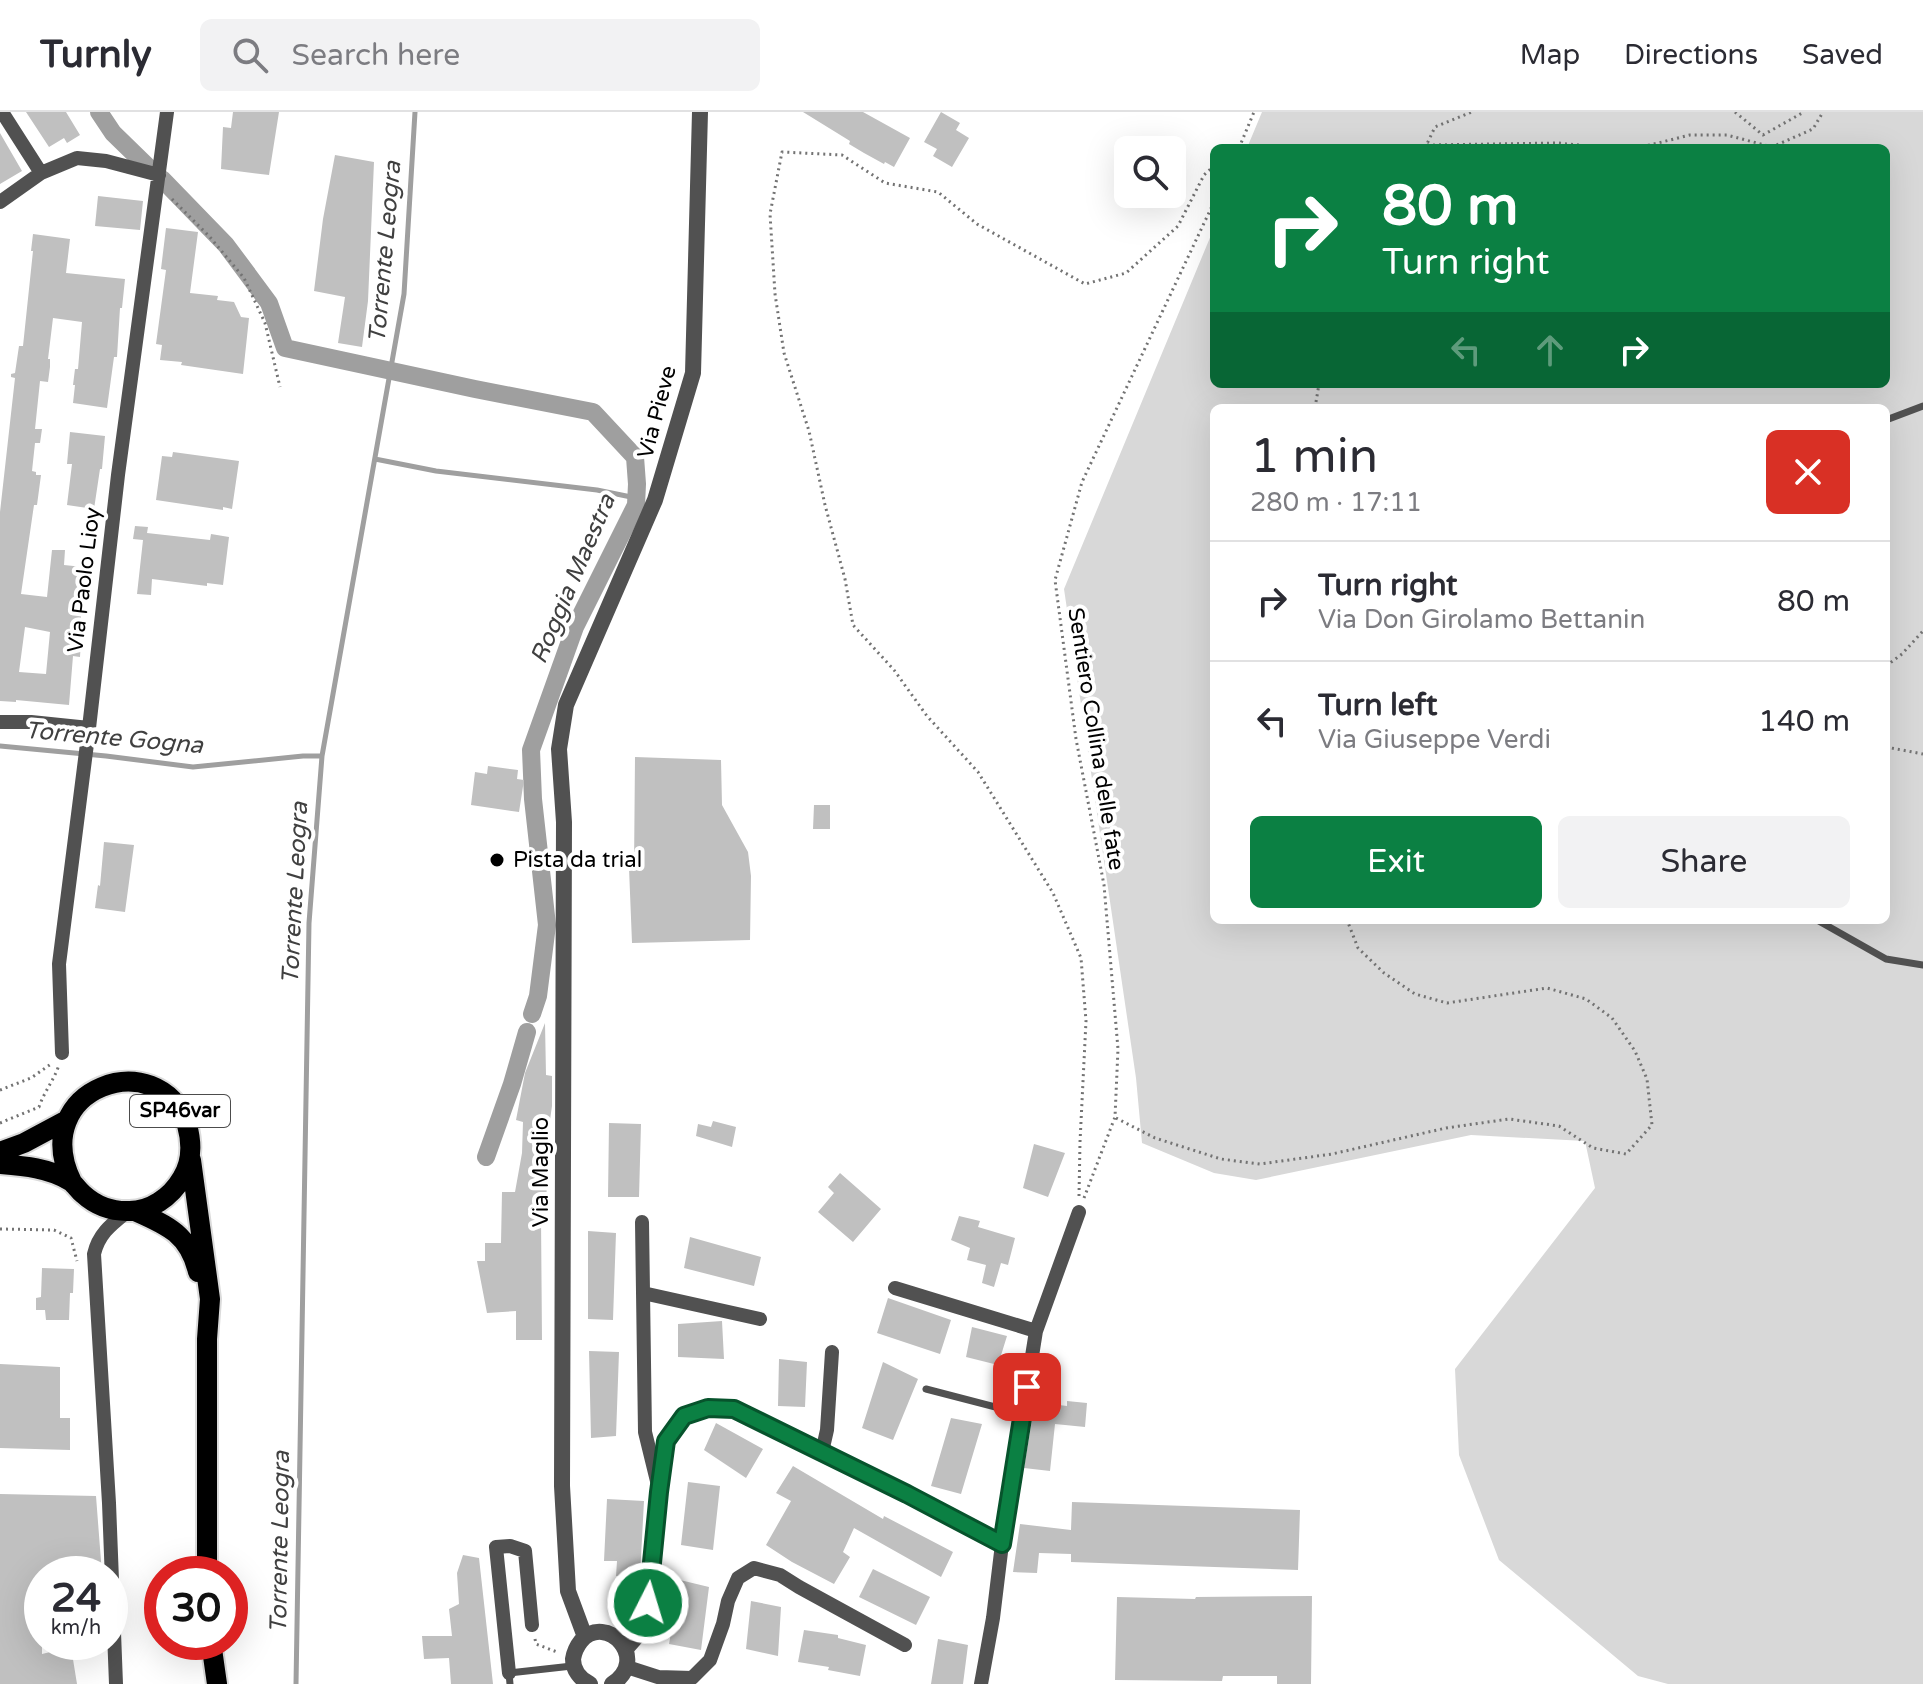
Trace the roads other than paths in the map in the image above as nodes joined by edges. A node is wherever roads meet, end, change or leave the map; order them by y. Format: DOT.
graph roads {
  1 [pos="2,112"];
  2 [pos="167,112"];
  3 [pos="700,112"];
  4 [pos="41,173"];
  5 [pos="158,180"];
  6 [pos="0,202"];
  7 [pos="1923,406"];
  8 [pos="1890,418"];
  9 [pos="566,705"];
  10 [pos="0,722"];
  11 [pos="88,735"];
  12 [pos="1824,924"];
  13 [pos="1923,965"];
  14 [pos="62,1053"];
  15 [pos="67,1120"];
  16 [pos="0,1152"];
  17 [pos="190,1156"];
  18 [pos="0,1164"];
  19 [pos="72,1182"];
  20 [pos="132,1211"];
  21 [pos="1079,1212"];
  22 [pos="642,1222"];
  23 [pos="895,1288"];
  24 [pos="643,1293"];
  25 [pos="760,1319"];
  26 [pos="1036,1331"];
  27 [pos="207,1339"];
  28 [pos="832,1352"];
  29 [pos="926,1389"];
  30 [pos="1022,1414"];
  31 [pos="822,1452"];
  32 [pos="659,1492"];
  33 [pos="1002,1544"];
  34 [pos="207,1556"];
  35 [pos="532,1625"];
  36 [pos="585,1637"];
  37 [pos="905,1645"];
  38 [pos="214,1660"];
  39 [pos="568,1667"];
  40 [pos="620,1673"];
  41 [pos="510,1679"];
  42 [pos="116,1684"];
  43 [pos="217,1684"];
  44 [pos="590,1684"];
  45 [pos="981,1684"];
  1 -- 4 [label="street"];
  2 -- 5 [label="street, Via Paolo Lioy"];
  3 -- 9 [label="street, Via Pieve"];
  4 -- 5 [label="street"];
  4 -- 6 [label="street"];
  5 -- 11 [label="street, Via Paolo Lioy"];
  7 -- 8 [label="lane"];
  9 -- 36 [label="street, Via Maglio"];
  10 -- 11 [label="street"];
  11 -- 14 [label="street, Via Paolo Lioy"];
  12 -- 13 [label="lane"];
  15 -- 16 [label="main road, SP46var"];
  15 -- 17 [label="main road, SP46var"];
  15 -- 19 [label="main road"];
  17 -- 20 [label="main road, SP46var"];
  17 -- 27 [label="main road, SP46var"];
  18 -- 19 [label="main road, SP46var"];
  19 -- 20 [label="main road, SP46var"];
  20 -- 27 [label="main road, SP46var"];
  20 -- 42 [label="street"];
  21 -- 26 [label="street"];
  22 -- 24 [label="street"];
  23 -- 26 [label="street"];
  24 -- 25 [label="street"];
  24 -- 32 [label="street"];
  26 -- 30 [label="street"];
  27 -- 34 [label="main road, SP46var"];
  28 -- 31 [label="street"];
  29 -- 30 [label="lane"];
  30 -- 33 [label="street"];
  31 -- 32 [label="street"];
  31 -- 33 [label="street"];
  32 -- 40 [label="street"];
  33 -- 45 [label="street"];
  35 -- 41 [label="street"];
  36 -- 39 [label="street"];
  36 -- 40 [label="street"];
  37 -- 40 [label="street"];
  38 -- 43 [label="main road"];
  39 -- 41 [label="lane"];
  39 -- 44 [label="street"];
}
